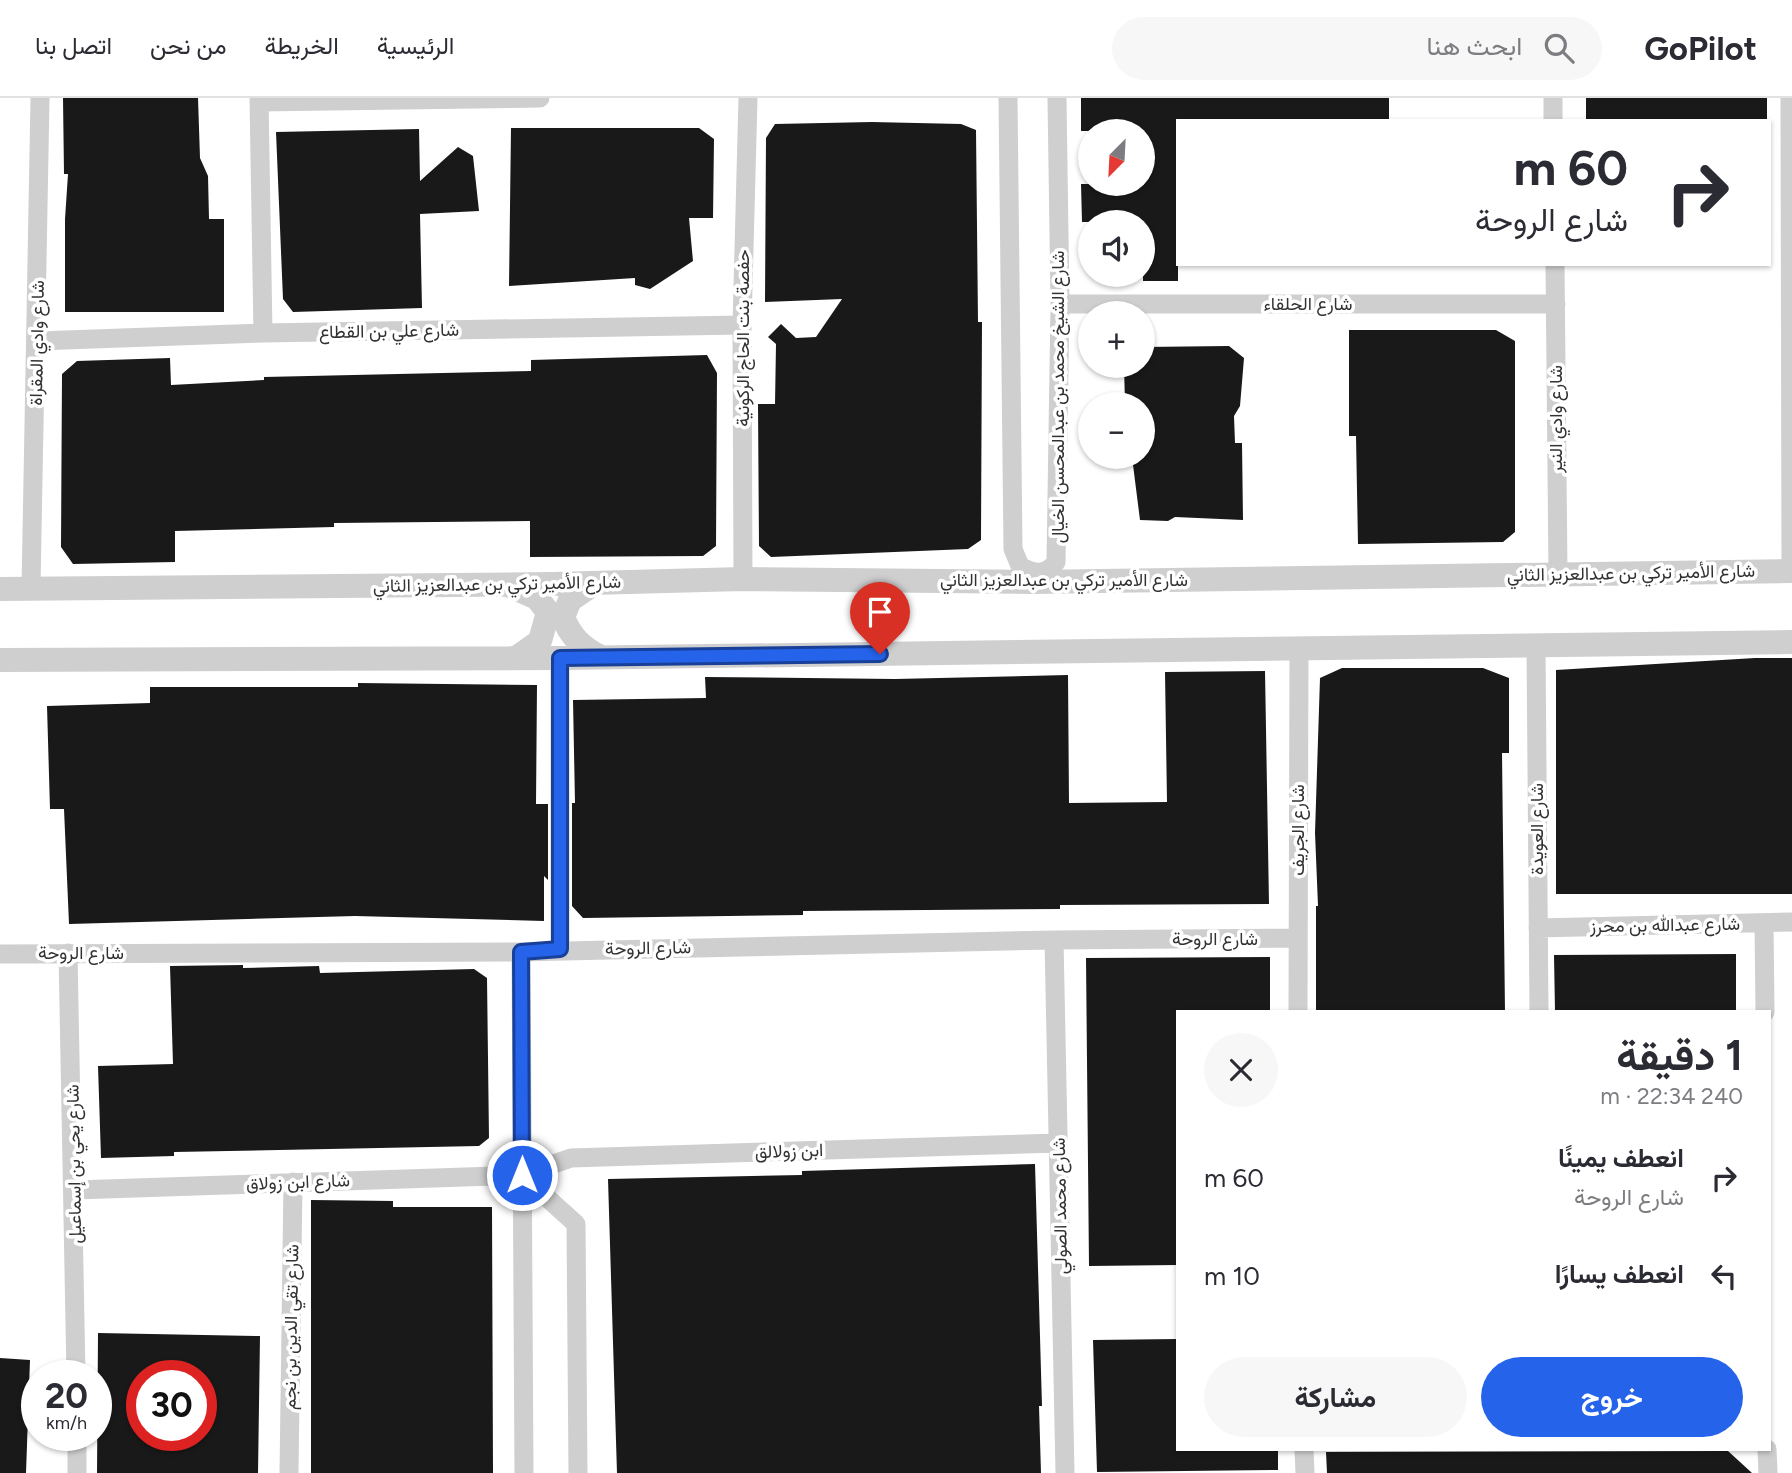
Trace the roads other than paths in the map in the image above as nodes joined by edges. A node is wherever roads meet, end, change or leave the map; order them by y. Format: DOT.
graph roads {
  1 [pos="40,98"];
  2 [pos="540,98"];
  3 [pos="748,98"];
  4 [pos="1009,98"];
  5 [pos="1057,98"];
  6 [pos="1553,98"];
  7 [pos="1790,98"];
  8 [pos="259,100"];
  9 [pos="1553,119"];
  10 [pos="1555,266"];
  11 [pos="1791,297"];
  12 [pos="1060,304"];
  13 [pos="1556,304"];
  14 [pos="742,325"];
  15 [pos="263,333"];
  16 [pos="37,341"];
  17 [pos="1792,571"];
  18 [pos="1558,574"];
  19 [pos="743,579"];
  20 [pos="595,583"];
  21 [pos="506,584"];
  22 [pos="31,588"];
  23 [pos="0,589"];
  24 [pos="1792,642"];
  25 [pos="1536,647"];
  26 [pos="1299,649"];
  27 [pos="601,657"];
  28 [pos="516,658"];
  29 [pos="560,658"];
  30 [pos="0,660"];
  31 [pos="1792,922"];
  32 [pos="1764,923"];
  33 [pos="1538,928"];
  34 [pos="1297,938"];
  35 [pos="1054,940"];
  36 [pos="560,949"];
  37 [pos="521,952"];
  38 [pos="68,953"];
  39 [pos="0,954"];
  40 [pos="1298,1010"];
  41 [pos="1539,1010"];
  42 [pos="1765,1010"];
  43 [pos="1058,1143"];
  44 [pos="522,1175"];
  45 [pos="293,1182"];
  46 [pos="75,1190"];
  47 [pos="76,1360"];
  48 [pos="77,1451"];
  49 [pos="1304,1451"];
  50 [pos="1767,1451"];
  51 [pos="77,1473"];
  52 [pos="289,1473"];
  53 [pos="524,1473"];
  54 [pos="578,1473"];
  55 [pos="1065,1473"];
  56 [pos="1305,1473"];
  57 [pos="1768,1473"];
  1 -- 16 [label="street, شارع وادي المقراة"];
  2 -- 8 [label="street"];
  3 -- 14 [label="street, حفصة بنت الحاج الركونية"];
  4 -- 12 [label="street, شارع الشيخ محمد بن عبدالمحسن الخيال"];
  5 -- 12 [label="street, شارع الشيخ محمد بن عبدالمحسن الخيال"];
  6 -- 9 [label="street"];
  7 -- 11 [label="street"];
  8 -- 15 [label="street"];
  10 -- 13 [label="street, شارع وادي النير"];
  11 -- 17 [label="street"];
  12 -- 13 [label="street, شارع الحلقاء"];
  13 -- 18 [label="street, شارع وادي النير"];
  14 -- 15 [label="street, شارع علي بن القطاع"];
  14 -- 19 [label="street, حفصة بنت الحاج الركونية"];
  15 -- 16 [label="street, شارع علي بن القطاع"];
  16 -- 22 [label="street, شارع وادي المقراة"];
  17 -- 18 [label="street, شارع الأمير تركي بن عبدالعزيز الثاني"];
  18 -- 19 [label="street, شارع الأمير تركي بن عبدالعزيز الثاني"];
  19 -- 20 [label="street, شارع الأمير تركي بن عبدالعزيز الثاني"];
  20 -- 21 [label="street, شارع الأمير تركي بن عبدالعزيز الثاني"];
  20 -- 27 [label="street"];
  21 -- 22 [label="street, شارع الأمير تركي بن عبدالعزيز الثاني"];
  21 -- 28 [label="street"];
  22 -- 23 [label="street, شارع الأمير تركي بن عبدالعزيز الثاني"];
  24 -- 25 [label="street"];
  25 -- 26 [label="street"];
  25 -- 33 [label="street, شارع العويدة"];
  26 -- 27 [label="street"];
  26 -- 34 [label="street, شارع الجريف"];
  27 -- 29 [label="street"];
  28 -- 29 [label="street"];
  28 -- 30 [label="street"];
  29 -- 36 [label="street"];
  31 -- 32 [label="street, شارع عبدالله بن محرز"];
  32 -- 33 [label="street, شارع عبدالله بن محرز"];
  32 -- 42 [label="street"];
  33 -- 41 [label="street, شارع العويدة"];
  34 -- 35 [label="street, شارع الروحة"];
  34 -- 40 [label="street, شارع الجريف"];
  35 -- 36 [label="street, شارع الروحة"];
  35 -- 43 [label="street, شارع محمد الصولي"];
  36 -- 37 [label="street, شارع الروحة"];
  37 -- 38 [label="street, شارع الروحة"];
  37 -- 44 [label="street"];
  38 -- 39 [label="street, شارع الروحة"];
  38 -- 46 [label="street, شارع يحي بن إسماعيل"];
  43 -- 44 [label="street, ابن زولالق"];
  43 -- 55 [label="street, شارع محمد الصولي"];
  44 -- 45 [label="street, شارع ابن زولاق"];
  44 -- 53 [label="street"];
  44 -- 54 [label="street"];
  45 -- 46 [label="street, شارع ابن زولاق"];
  45 -- 52 [label="street, شارع تقي الدين بن نجم"];
  46 -- 47 [label="street, شارع يحي بن إسماعيل"];
  48 -- 51 [label="street"];
  49 -- 56 [label="street"];
  50 -- 57 [label="street"];
}
